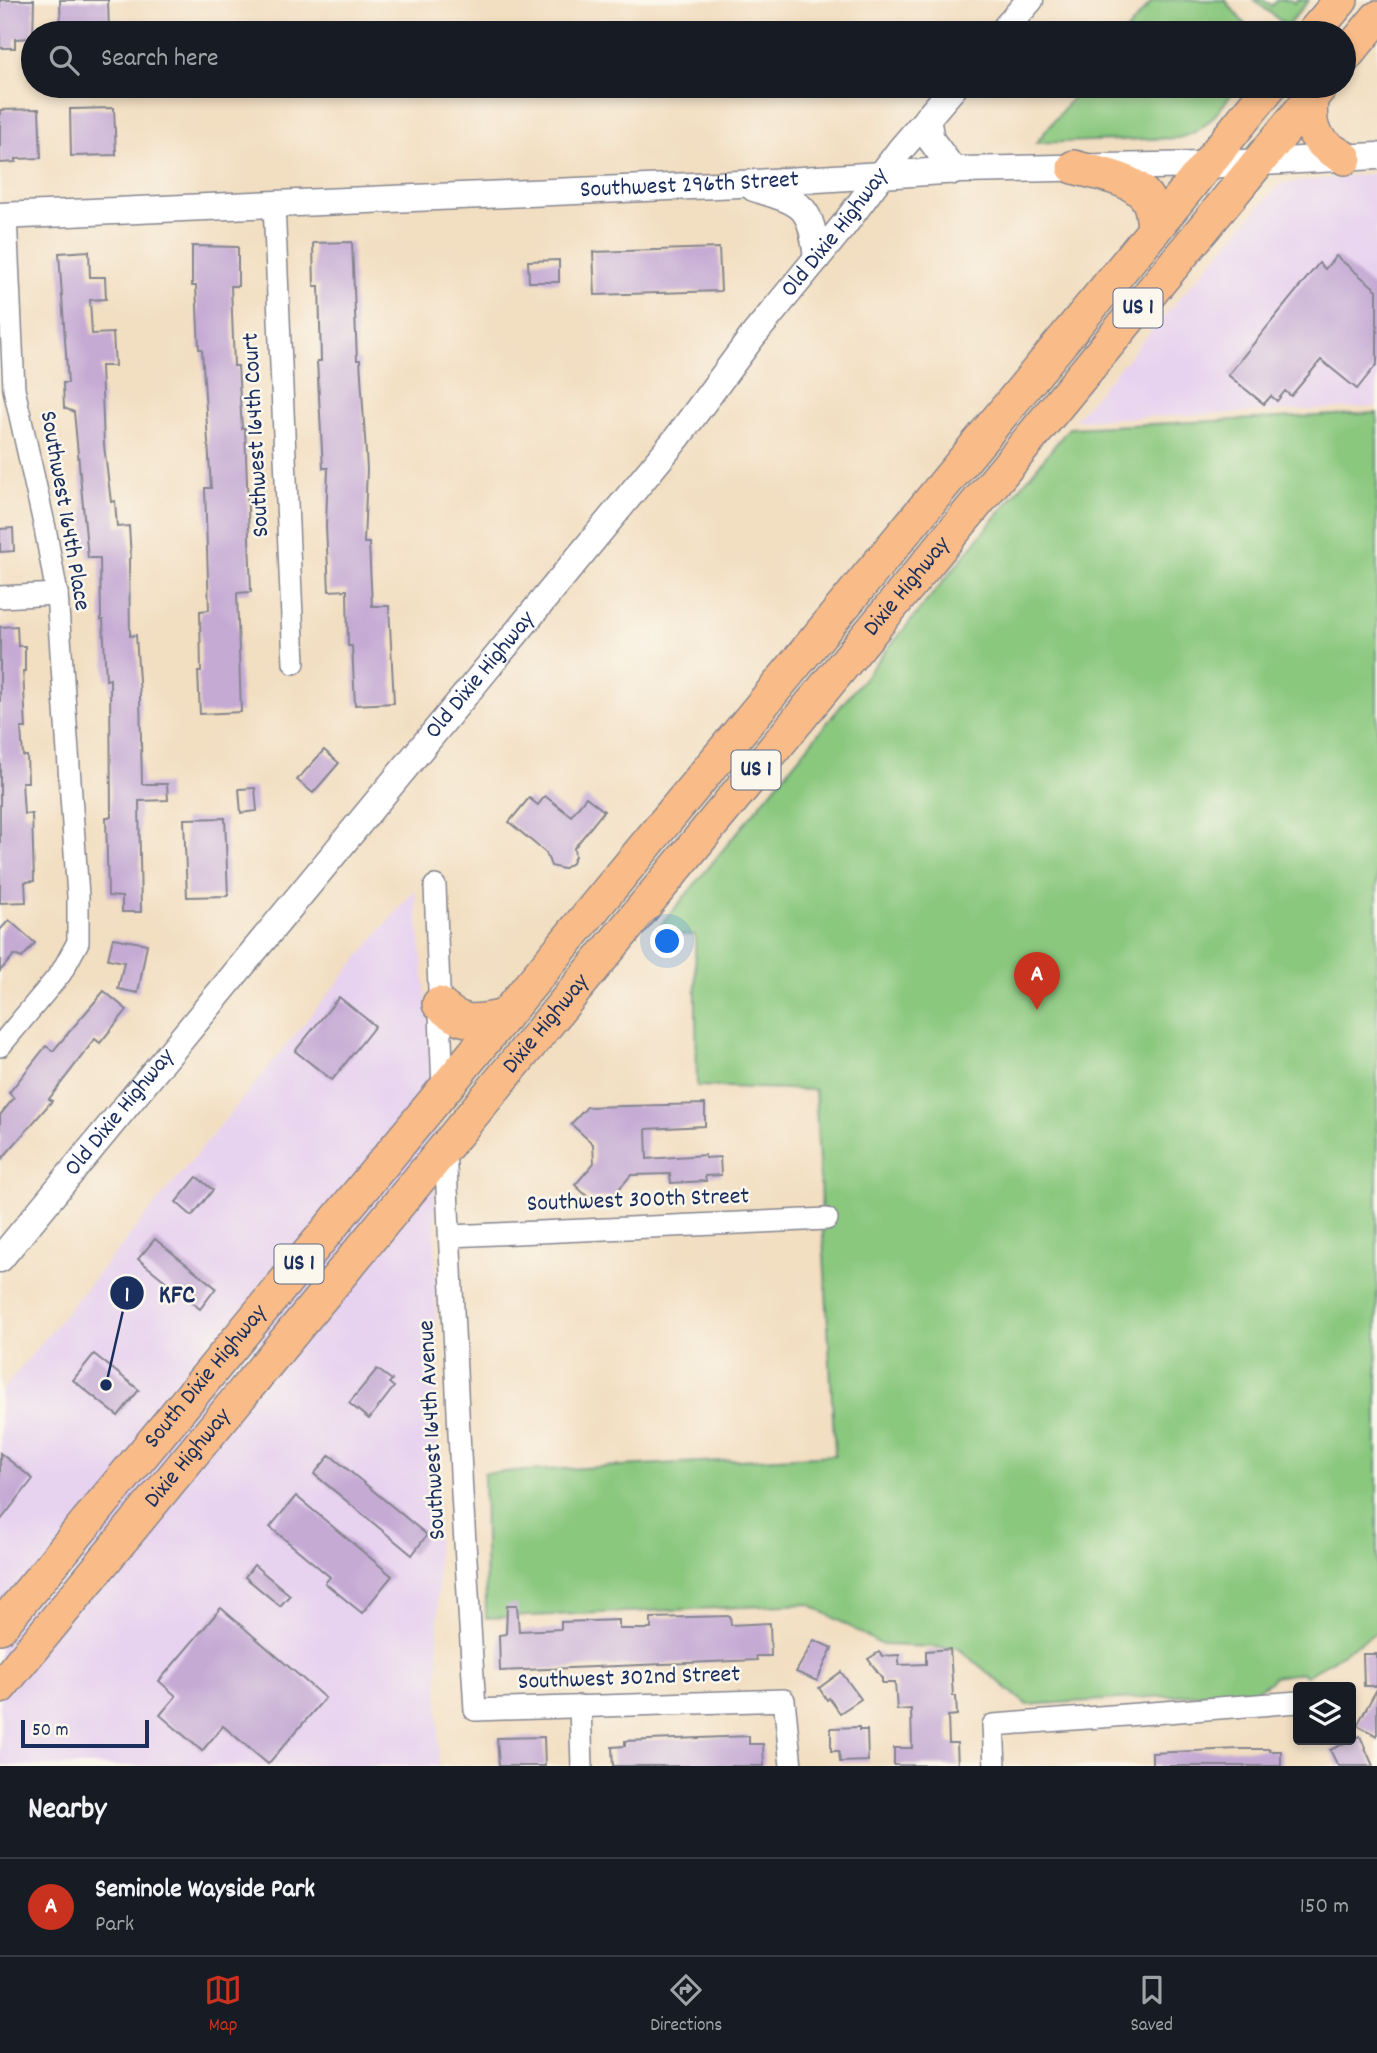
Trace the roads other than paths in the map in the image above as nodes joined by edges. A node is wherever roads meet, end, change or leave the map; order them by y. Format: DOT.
graph roads {
  1 [pos="1030,0"];
  2 [pos="1341,0"];
  3 [pos="1365,0"];
  4 [pos="1377,18"];
  5 [pos="1012,21"];
  6 [pos="1323,21"];
  7 [pos="1347,21"];
  8 [pos="1356,43"];
  9 [pos="944,98"];
  10 [pos="1260,98"];
  11 [pos="1298,98"];
  12 [pos="1309,98"];
  13 [pos="927,118"];
  14 [pos="1361,157"];
  15 [pos="1258,163"];
  16 [pos="1204,165"];
  17 [pos="1074,167"];
  18 [pos="954,171"];
  19 [pos="883,174"];
  20 [pos="739,184"];
  21 [pos="274,204"];
  22 [pos="3,216"];
  23 [pos="1154,230"];
  24 [pos="817,258"];
  25 [pos="988,428"];
  26 [pos="1018,453"];
  27 [pos="57,594"];
  28 [pos="0,597"];
  29 [pos="818,634"];
  30 [pos="862,642"];
  31 [pos="294,663"];
  32 [pos="685,856"];
  33 [pos="435,886"];
  34 [pos="570,936"];
  35 [pos="439,1004"];
  36 [pos="512,1008"];
  37 [pos="0,1046"];
  38 [pos="443,1090"];
  39 [pos="445,1148"];
  40 [pos="827,1219"];
  41 [pos="374,1231"];
  42 [pos="450,1236"];
  43 [pos="0,1259"];
  44 [pos="85,1523"];
  45 [pos="0,1627"];
  46 [pos="0,1656"];
  47 [pos="0,1686"];
  48 [pos="1293,1702"];
  49 [pos="580,1706"];
  50 [pos="475,1710"];
  51 [pos="582,1766"];
  52 [pos="791,1766"];
  53 [pos="995,1766"];
  1 -- 5 [label="street"];
  2 -- 6 [label="highway"];
  3 -- 7 [label="highway"];
  4 -- 8 [label="highway"];
  9 -- 13 [label="street, Old Dixie Highway"];
  10 -- 16 [label="highway, Dixie Highway / US 1"];
  11 -- 15 [label="highway"];
  12 -- 14 [label="highway"];
  13 -- 18 [label="street"];
  13 -- 19 [label="street, Old Dixie Highway"];
  14 -- 15 [label="street, Southwest 296th Street"];
  15 -- 16 [label="street, Southwest 296th Street"];
  15 -- 26 [label="highway, Dixie Highway / US 1"];
  16 -- 17 [label="street, Southwest 296th Street"];
  16 -- 23 [label="highway, Dixie Highway / US 1"];
  16 -- 26 [label="highway"];
  17 -- 18 [label="street, Southwest 296th Street"];
  17 -- 23 [label="highway"];
  18 -- 19 [label="street, Southwest 296th Street"];
  19 -- 20 [label="street, Southwest 296th Street"];
  19 -- 24 [label="street, Old Dixie Highway"];
  20 -- 21 [label="street, Southwest 296th Street"];
  20 -- 24 [label="street"];
  21 -- 22 [label="street, Southwest 296th Street"];
  21 -- 31 [label="street, Southwest 164th Court"];
  22 -- 27 [label="street, Southwest 164th Place"];
  23 -- 25 [label="highway, Dixie Highway / US 1"];
  24 -- 43 [label="street, Old Dixie Highway"];
  25 -- 29 [label="highway, Dixie Highway / US 1"];
  25 -- 30 [label="highway"];
  26 -- 30 [label="highway, Dixie Highway / US 1"];
  27 -- 28 [label="street"];
  27 -- 37 [label="street, Southwest 164th Place"];
  29 -- 32 [label="highway"];
  29 -- 34 [label="highway, Dixie Highway / US 1"];
  30 -- 32 [label="highway, Dixie Highway / US 1"];
  32 -- 39 [label="highway, Dixie Highway / US 1"];
  33 -- 35 [label="street"];
  34 -- 36 [label="highway, South Dixie Highway / US 1"];
  35 -- 36 [label="highway"];
  35 -- 38 [label="street"];
  36 -- 38 [label="highway, South Dixie Highway / US 1"];
  36 -- 39 [label="highway"];
  38 -- 41 [label="highway"];
  38 -- 44 [label="highway, South Dixie Highway / US 1"];
  39 -- 41 [label="highway, US 1"];
  39 -- 42 [label="street, Southwest 164th Avenue"];
  40 -- 42 [label="street, Southwest 300th Street"];
  41 -- 47 [label="highway, Dixie Highway / US 1"];
  42 -- 50 [label="street, Southwest 164th Avenue"];
  44 -- 45 [label="highway, US 1"];
  44 -- 46 [label="highway"];
  48 -- 53 [label="street"];
  49 -- 50 [label="street, Southwest 302nd Street"];
  49 -- 51 [label="street"];
  49 -- 52 [label="street, Southwest 302nd Street"];
}
